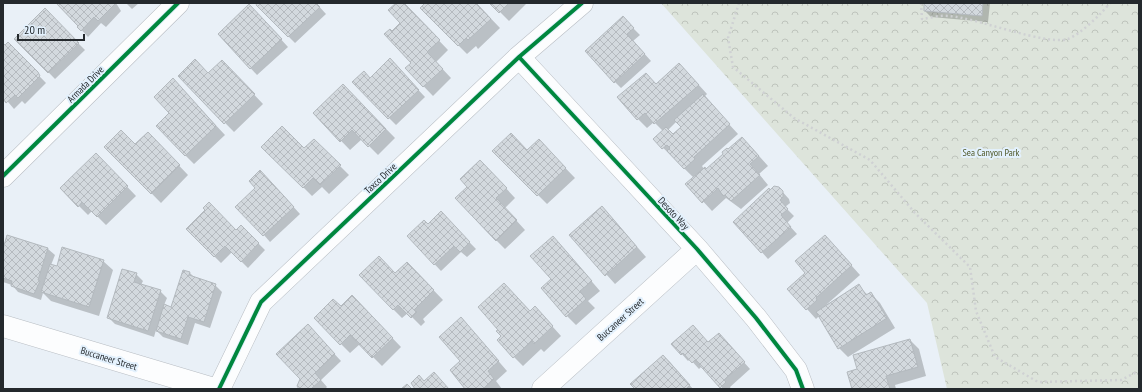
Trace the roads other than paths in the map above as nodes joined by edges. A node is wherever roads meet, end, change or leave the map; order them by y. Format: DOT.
graph roads {
  1 [pos="178,3"];
  2 [pos="582,3"];
  3 [pos="519,57"];
  4 [pos="3,176"];
  5 [pos="697,249"];
  6 [pos="3,326"];
  7 [pos="214,389"];
  8 [pos="219,389"];
  9 [pos="543,389"];
  10 [pos="803,389"];
  1 -- 4 [label="street, Armada Drive"];
  2 -- 3 [label="street, Taxco Drive"];
  3 -- 5 [label="street, Desoto Way"];
  3 -- 8 [label="street, Taxco Drive"];
  5 -- 9 [label="street, Buccaneer Street"];
  5 -- 10 [label="street, Desoto Way"];
  6 -- 7 [label="street, Buccaneer Street"];
}
